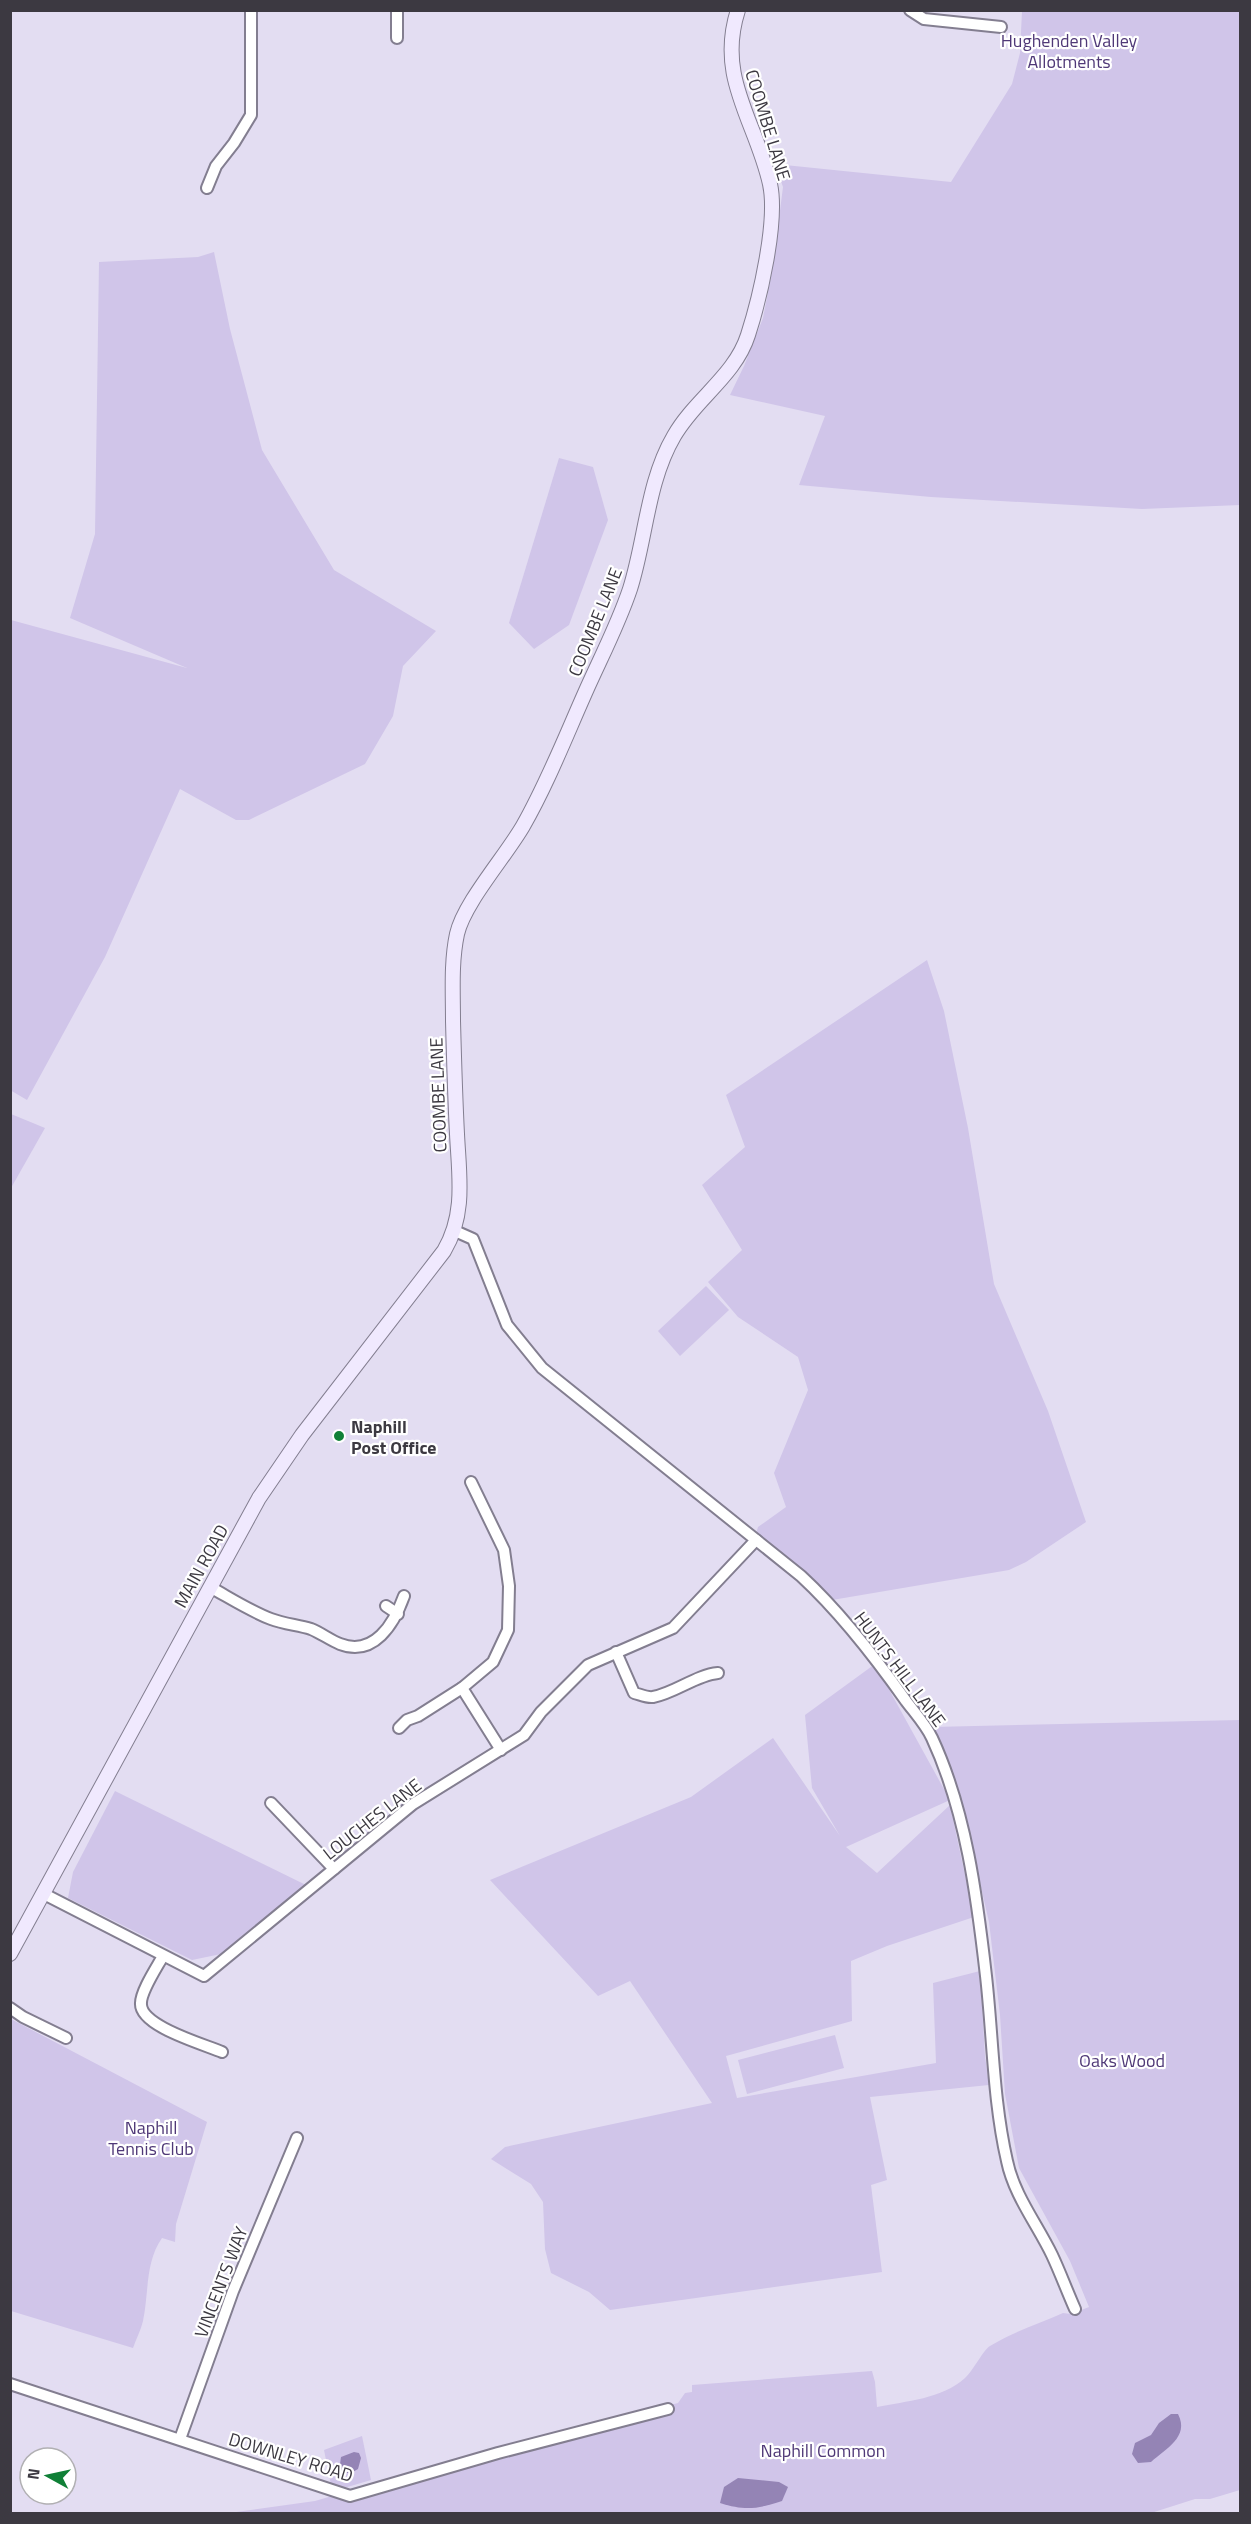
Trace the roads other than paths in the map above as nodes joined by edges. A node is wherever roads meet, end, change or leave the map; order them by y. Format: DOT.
graph roads {
  1 [pos="251,10"];
  2 [pos="397,10"];
  3 [pos="738,10"];
  4 [pos="910,10"];
  5 [pos="1001,27"];
  6 [pos="397,38"];
  7 [pos="207,188"];
  8 [pos="457,1224"];
  9 [pos="471,1482"];
  10 [pos="756,1540"];
  11 [pos="210,1587"];
  12 [pos="404,1596"];
  13 [pos="386,1606"];
  14 [pos="398,1614"];
  15 [pos="616,1652"];
  16 [pos="718,1673"];
  17 [pos="462,1688"];
  18 [pos="399,1728"];
  19 [pos="501,1750"];
  20 [pos="271,1803"];
  21 [pos="334,1869"];
  22 [pos="44,1894"];
  23 [pos="10,1954"];
  24 [pos="163,1956"];
  25 [pos="10,2008"];
  26 [pos="66,2038"];
  27 [pos="222,2052"];
  28 [pos="297,2138"];
  29 [pos="1075,2309"];
  30 [pos="10,2384"];
  31 [pos="668,2409"];
  32 [pos="180,2439"];
  1 -- 7 [label="street"];
  2 -- 6 [label="street"];
  3 -- 8 [label="street, COOMBE LANE"];
  4 -- 5 [label="street"];
  8 -- 10 [label="street, HUNTS HILL LANE"];
  8 -- 11 [label="street, MAIN ROAD"];
  9 -- 17 [label="street"];
  10 -- 15 [label="street, LOUCHES LANE"];
  10 -- 29 [label="street, HUNTS HILL LANE"];
  11 -- 14 [label="street"];
  11 -- 22 [label="street, MAIN ROAD"];
  12 -- 14 [label="street"];
  13 -- 14 [label="street"];
  15 -- 16 [label="street"];
  15 -- 19 [label="street, LOUCHES LANE"];
  17 -- 18 [label="street"];
  17 -- 19 [label="street"];
  19 -- 21 [label="street, LOUCHES LANE"];
  20 -- 21 [label="street"];
  21 -- 24 [label="street, LOUCHES LANE"];
  22 -- 23 [label="street, MAIN ROAD"];
  22 -- 24 [label="street, LOUCHES LANE"];
  24 -- 27 [label="street"];
  25 -- 26 [label="street"];
  28 -- 32 [label="street, VINCENTS WAY"];
  30 -- 32 [label="street, DOWNLEY ROAD"];
  31 -- 32 [label="street, DOWNLEY ROAD"];
}
